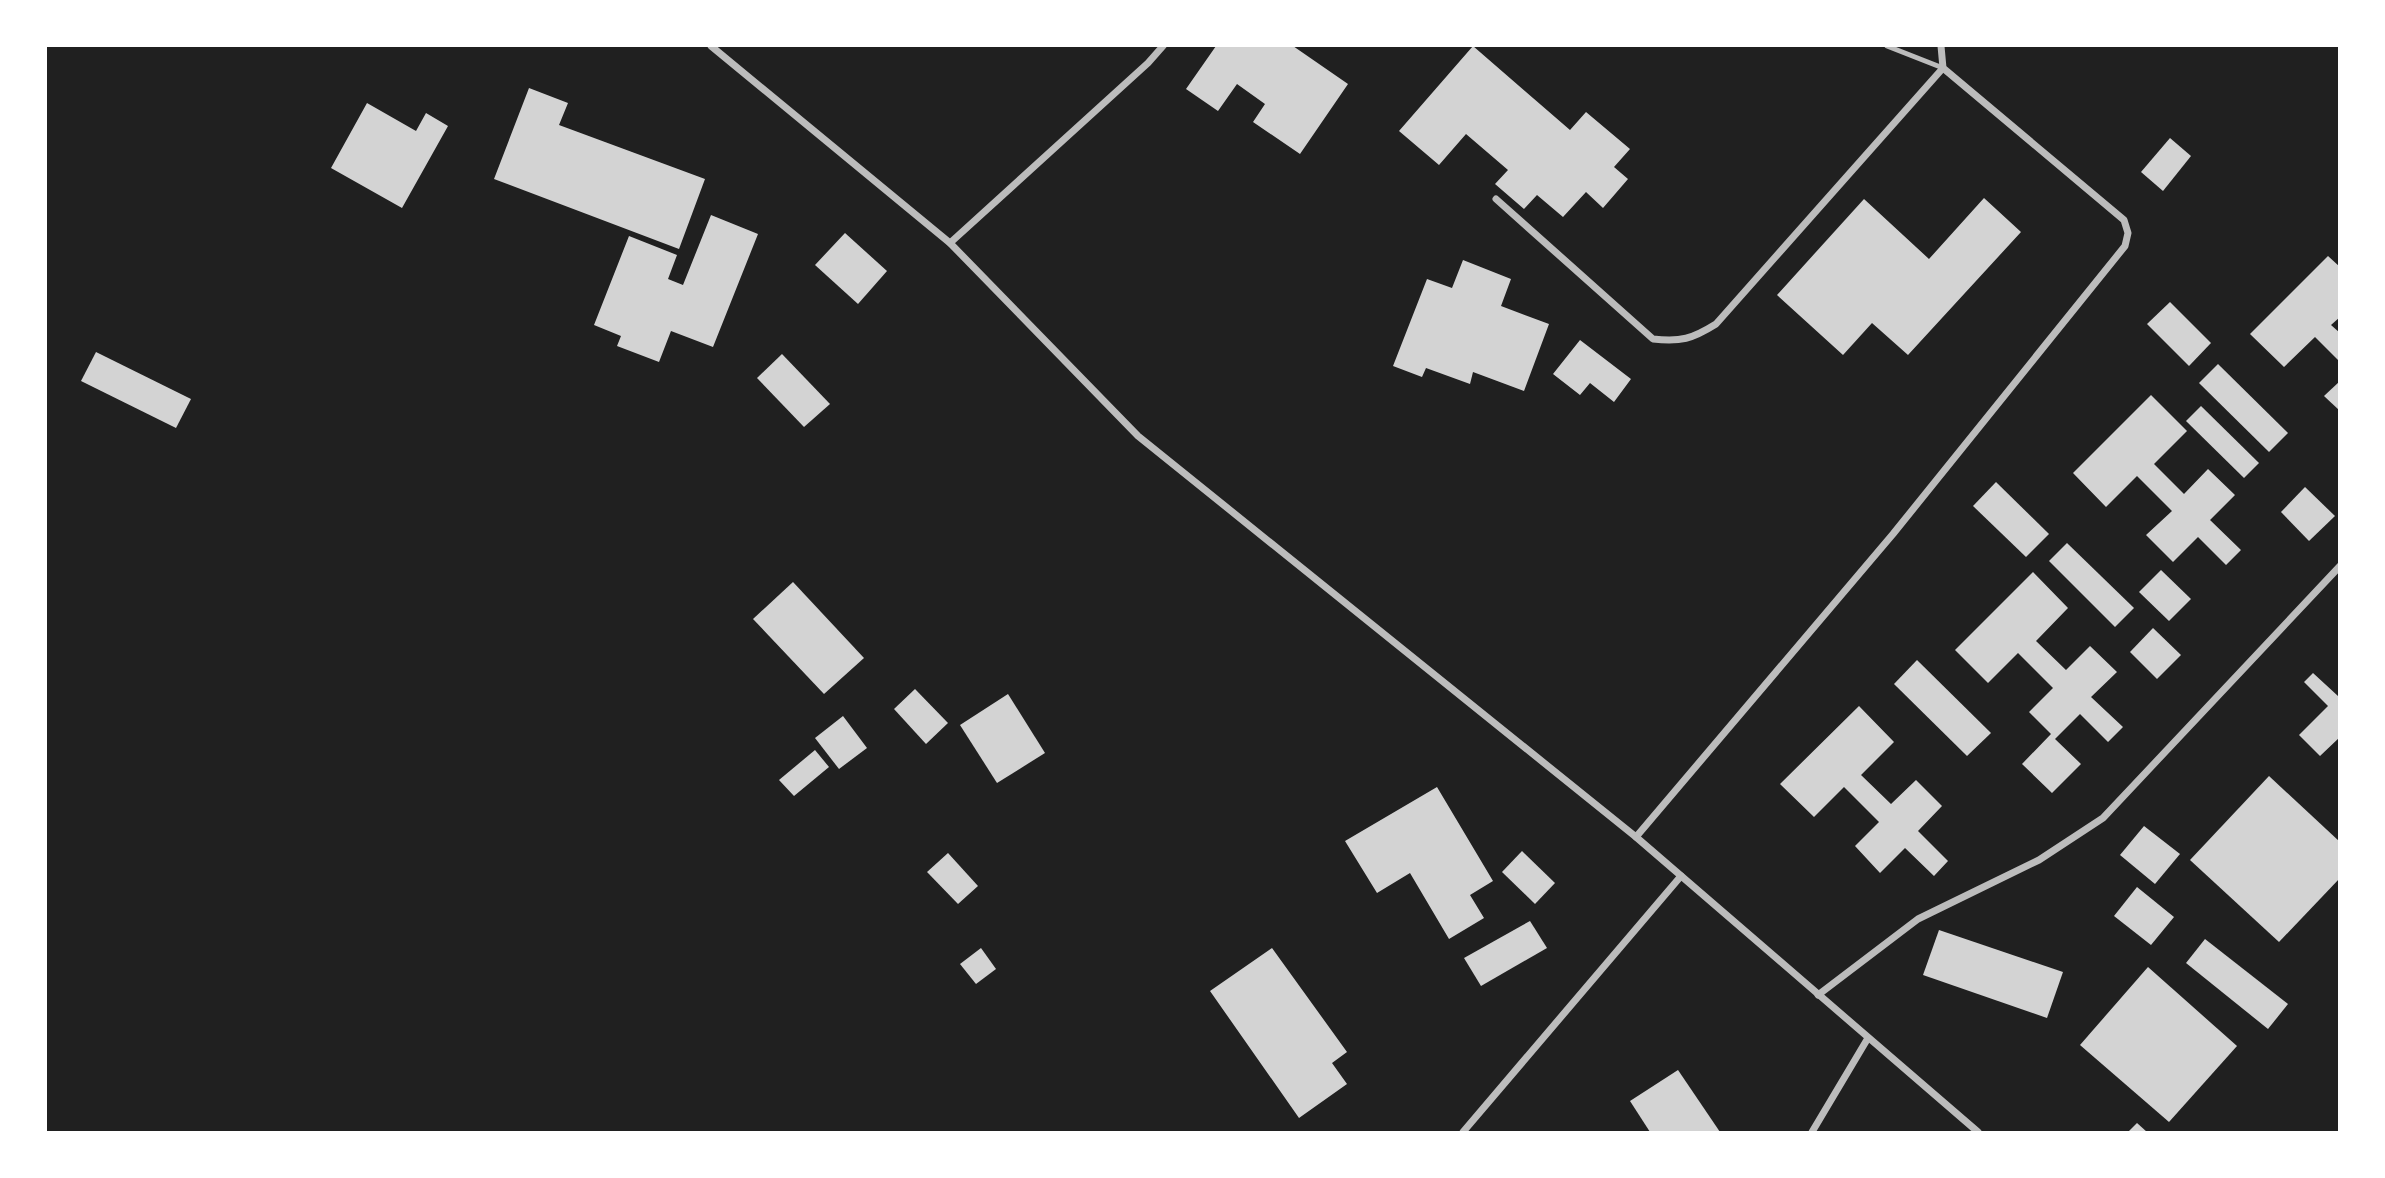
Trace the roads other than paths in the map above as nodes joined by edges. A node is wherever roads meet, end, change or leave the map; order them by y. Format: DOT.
graph roads {
  1 [pos="711,46"];
  2 [pos="1163,46"];
  3 [pos="1887,46"];
  4 [pos="1941,46"];
  5 [pos="1942,68"];
  6 [pos="1496,199"];
  7 [pos="950,243"];
  8 [pos="2340,566"];
  9 [pos="1636,837"];
  10 [pos="1681,876"];
  11 [pos="1818,995"];
  12 [pos="1868,1038"];
  13 [pos="1463,1132"];
  14 [pos="1812,1132"];
  15 [pos="1978,1132"];
  1 -- 7 [label="street"];
  2 -- 7 [label="street"];
  3 -- 5 [label="lane"];
  4 -- 5 [label="street"];
  5 -- 6 [label="street"];
  5 -- 9 [label="street"];
  7 -- 9 [label="street"];
  8 -- 11 [label="street"];
  9 -- 10 [label="street"];
  10 -- 11 [label="street"];
  10 -- 13 [label="street"];
  11 -- 12 [label="street"];
  12 -- 14 [label="street"];
  12 -- 15 [label="street"];
}
